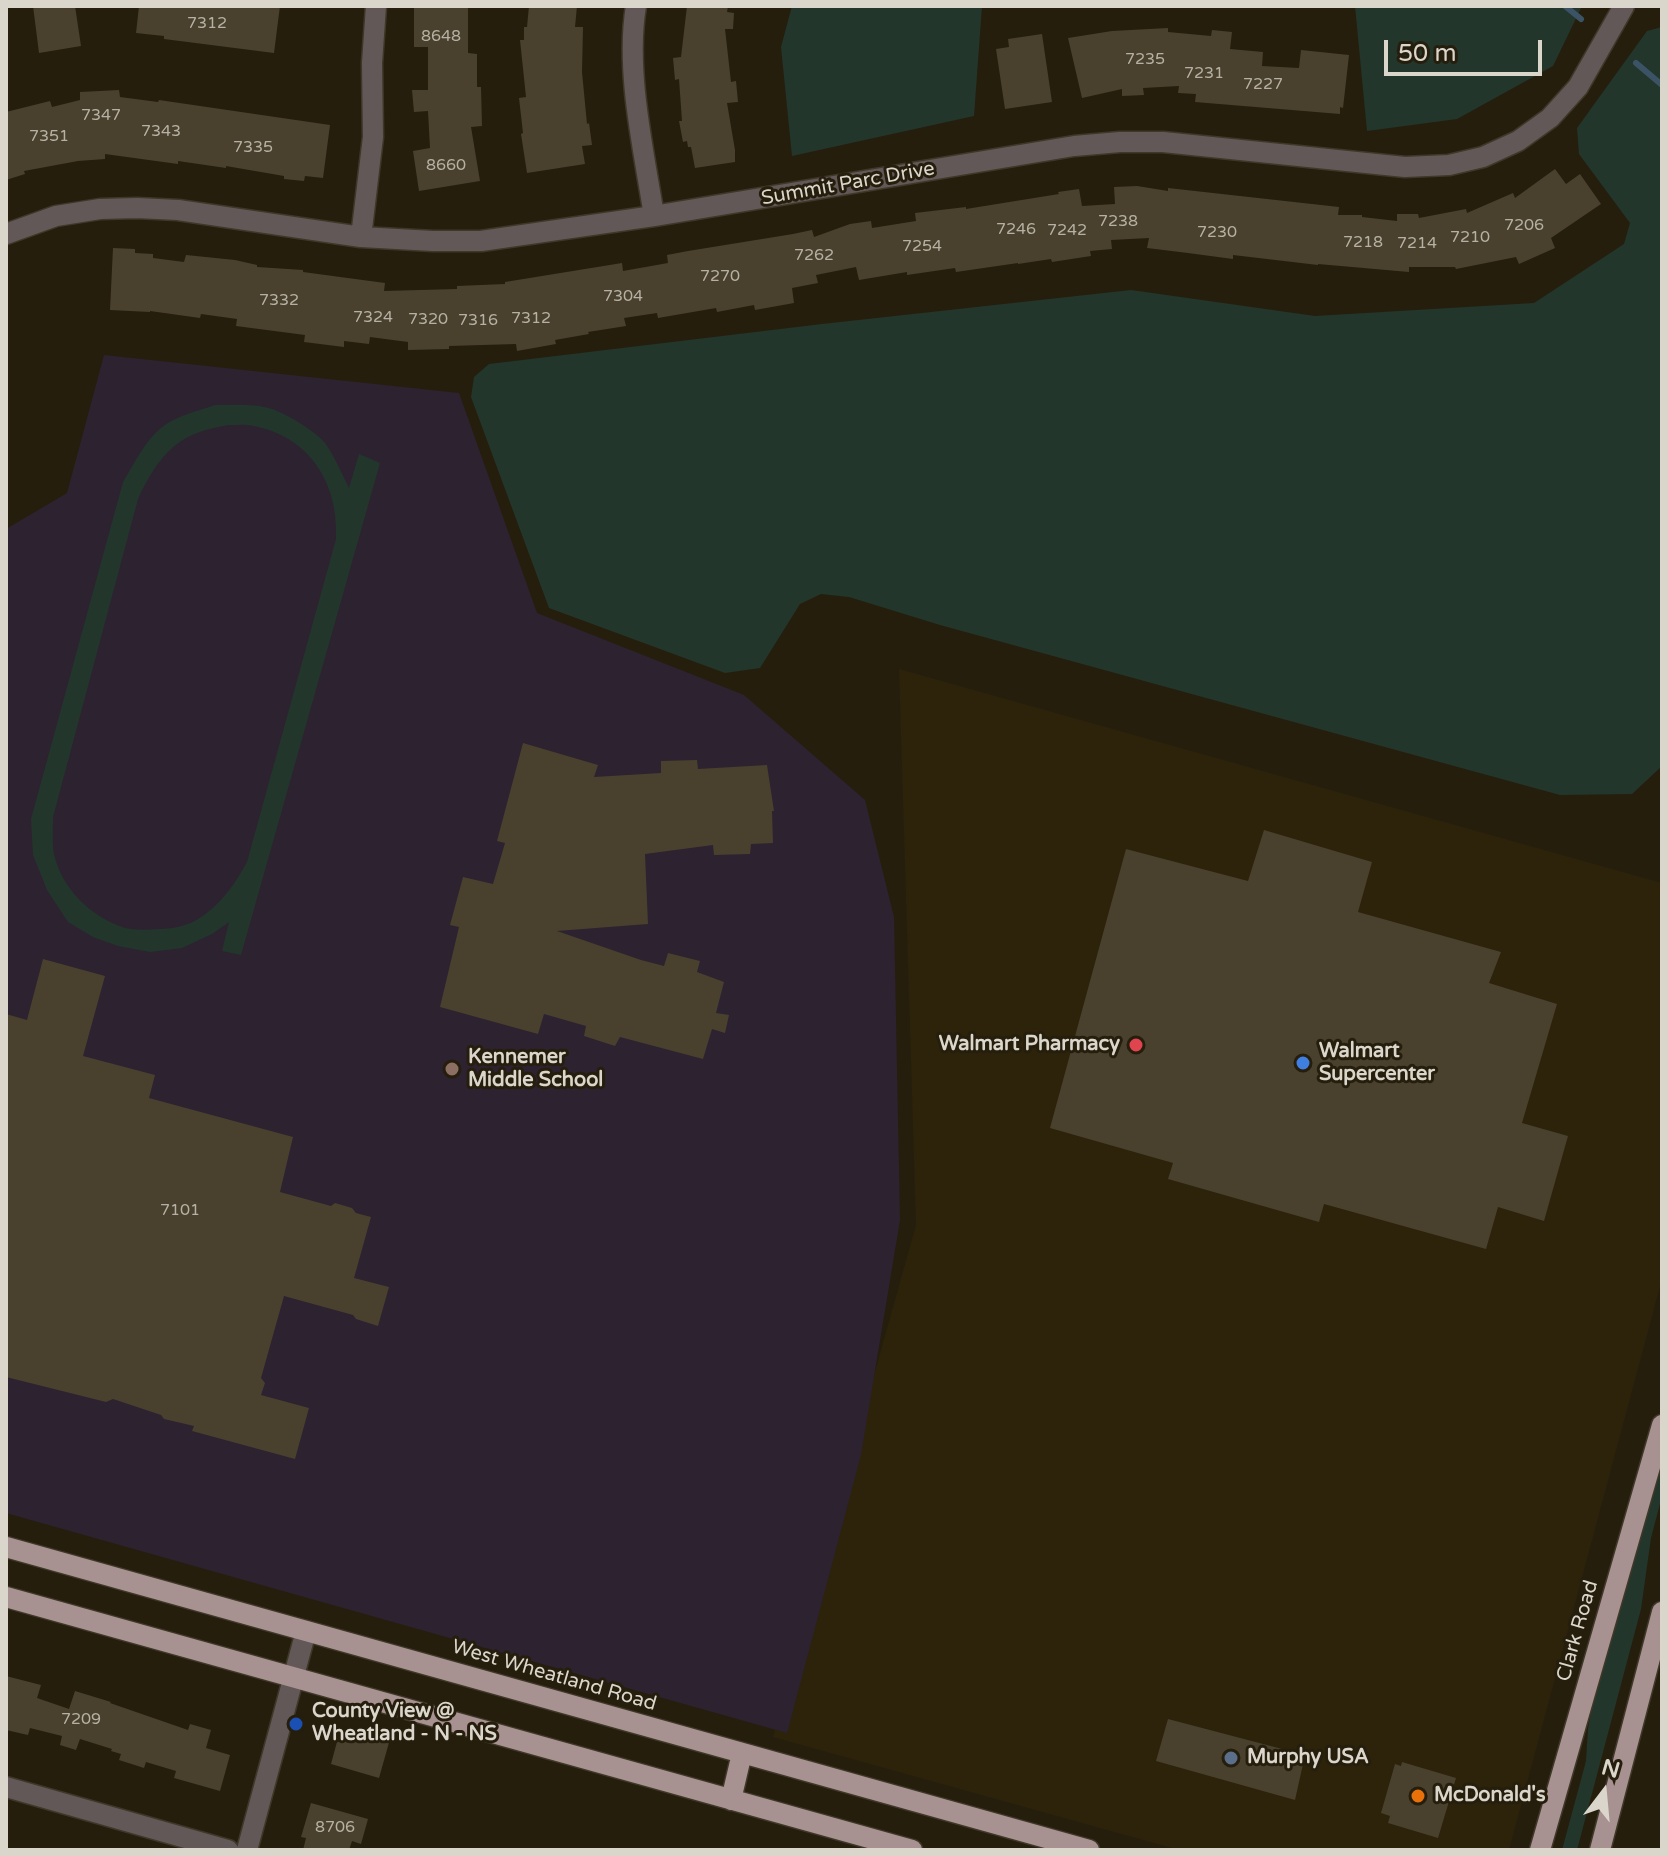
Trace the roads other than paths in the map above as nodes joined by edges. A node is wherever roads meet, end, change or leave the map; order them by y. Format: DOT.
graph roads {
  1 [pos="376,6"];
  2 [pos="636,6"];
  3 [pos="1624,6"];
  4 [pos="654,216"];
  5 [pos="6,234"];
  6 [pos="361,237"];
  7 [pos="1662,1425"];
  8 [pos="6,1547"];
  9 [pos="6,1597"];
  10 [pos="1662,1612"];
  11 [pos="306,1631"];
  12 [pos="293,1678"];
  13 [pos="742,1753"];
  14 [pos="6,1787"];
  15 [pos="731,1800"];
  16 [pos="1058,1846"];
  17 [pos="228,1850"];
  18 [pos="247,1850"];
  19 [pos="912,1850"];
  20 [pos="1089,1850"];
  21 [pos="1540,1850"];
  22 [pos="1600,1850"];
  1 -- 6 [label="street"];
  2 -- 4 [label="street"];
  3 -- 4 [label="street, Summit Parc Drive"];
  4 -- 6 [label="street, Summit Parc Drive"];
  5 -- 6 [label="street, Summit Parc Drive"];
  7 -- 21 [label="main road, Clark Road"];
  8 -- 11 [label="main road, West Wheatland Road"];
  9 -- 12 [label="main road"];
  10 -- 22 [label="main road"];
  11 -- 12 [label="street"];
  11 -- 13 [label="main road, West Wheatland Road"];
  12 -- 15 [label="main road"];
  12 -- 18 [label="street"];
  13 -- 15 [label="main road"];
  13 -- 16 [label="main road, West Wheatland Road"];
  14 -- 17 [label="street"];
  15 -- 19 [label="main road"];
  16 -- 20 [label="main road, West Wheatland Road"];
}
